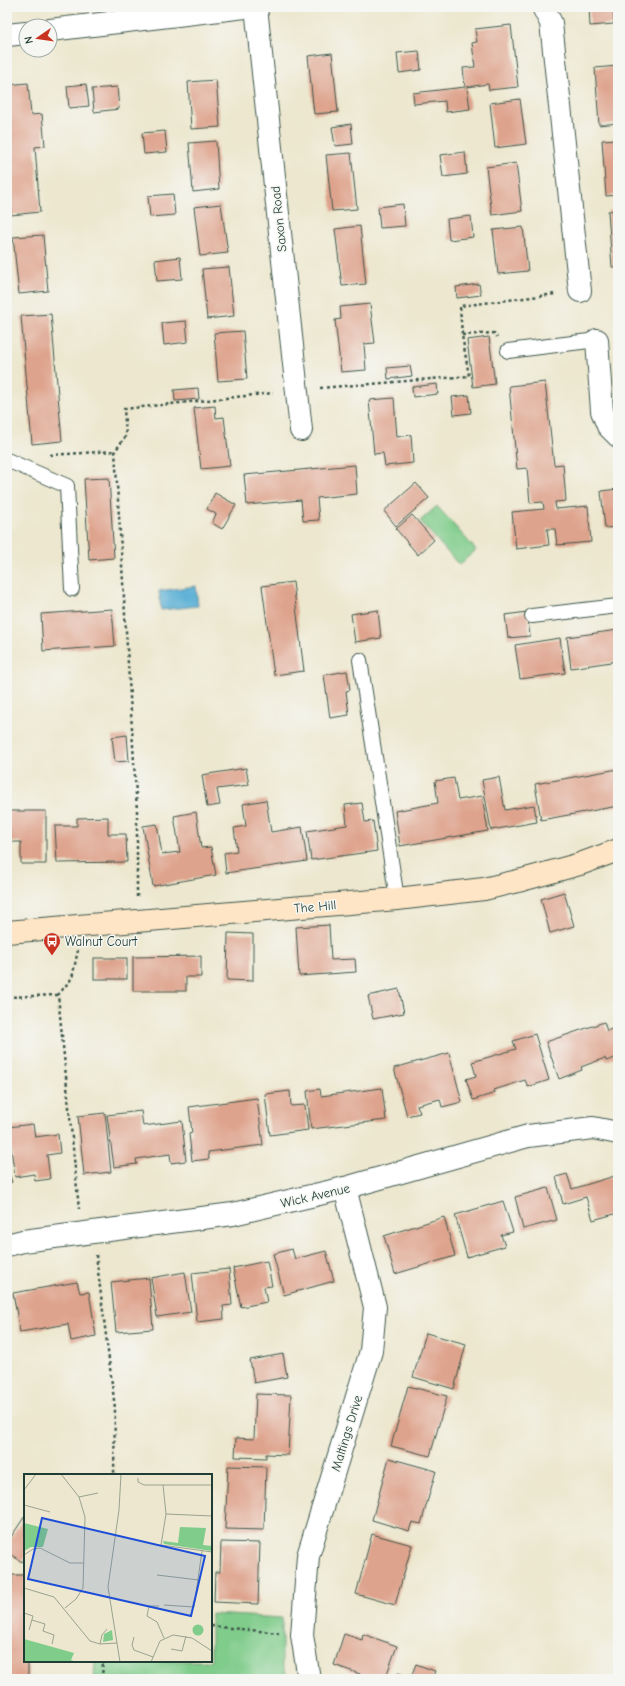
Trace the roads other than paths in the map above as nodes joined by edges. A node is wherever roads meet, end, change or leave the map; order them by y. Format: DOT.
graph roads {
  1 [pos="245,7"];
  2 [pos="256,7"];
  3 [pos="542,7"];
  4 [pos="58,29"];
  5 [pos="18,34"];
  6 [pos="7,35"];
  7 [pos="580,291"];
  8 [pos="597,340"];
  9 [pos="508,351"];
  10 [pos="301,430"];
  11 [pos="618,436"];
  12 [pos="7,460"];
  13 [pos="72,589"];
  14 [pos="618,606"];
  15 [pos="532,616"];
  16 [pos="360,660"];
  17 [pos="618,850"];
  18 [pos="397,899"];
  19 [pos="7,932"];
  20 [pos="618,1133"];
  21 [pos="345,1188"];
  22 [pos="7,1245"];
  23 [pos="309,1679"];
  1 -- 4 [label="street"];
  2 -- 10 [label="street, Saxon Road"];
  3 -- 7 [label="street"];
  5 -- 6 [label="street"];
  8 -- 9 [label="lane"];
  8 -- 11 [label="street"];
  12 -- 13 [label="lane"];
  14 -- 15 [label="lane"];
  16 -- 18 [label="lane"];
  17 -- 18 [label="main road, The Hill"];
  18 -- 19 [label="main road, The Hill"];
  20 -- 21 [label="street, Wick Avenue"];
  21 -- 22 [label="street, Wick Avenue"];
  21 -- 23 [label="street, Maltings Drive"];
}
